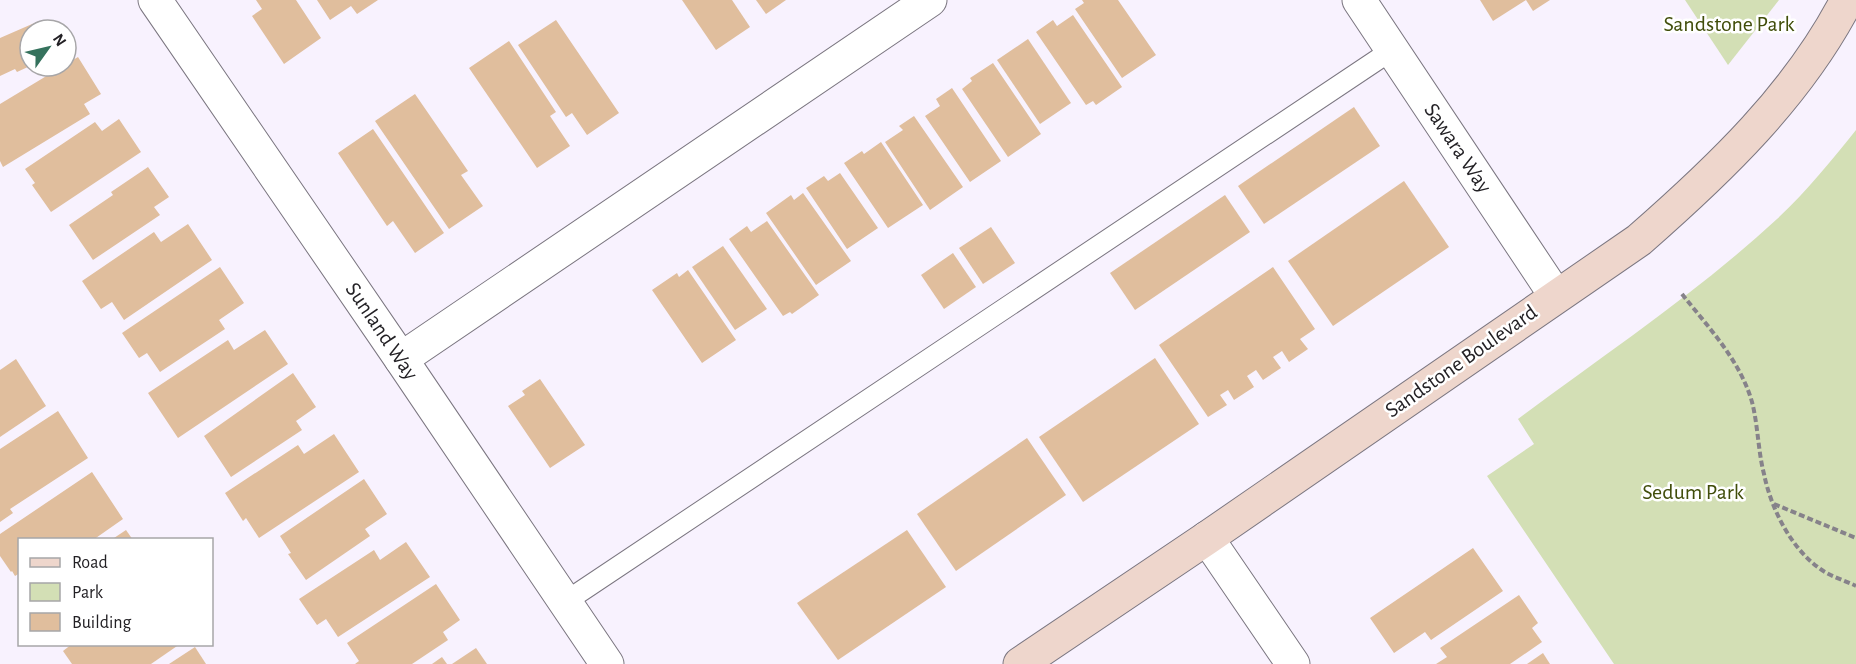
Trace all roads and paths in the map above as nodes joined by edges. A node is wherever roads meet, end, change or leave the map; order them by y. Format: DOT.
graph roads {
  1 [pos="155,0"];
  2 [pos="930,0"];
  3 [pos="1359,0"];
  4 [pos="1847,0"];
  5 [pos="1392,50"];
  6 [pos="1682,294"];
  7 [pos="1556,296"];
  8 [pos="401,359"];
  9 [pos="1774,503"];
  10 [pos="1207,538"];
  11 [pos="1856,538"];
  12 [pos="1856,586"];
  13 [pos="565,602"];
  14 [pos="607,664"];
  15 [pos="1020,664"];
  16 [pos="1293,664"];
  1 -- 8 [label="street, Sunland Way"];
  2 -- 8 [label="street"];
  3 -- 5 [label="street, Sawara Way"];
  4 -- 7 [label="street, Sandstone Boulevard"];
  5 -- 7 [label="street, Sawara Way"];
  5 -- 13 [label="lane"];
  6 -- 9 [label="path"];
  7 -- 10 [label="street, Sandstone Boulevard"];
  8 -- 13 [label="street, Sunland Way"];
  9 -- 11 [label="path"];
  9 -- 12 [label="path"];
  10 -- 15 [label="street, Sandstone Boulevard"];
  10 -- 16 [label="street"];
  13 -- 14 [label="street, Sunland Way"];
}
